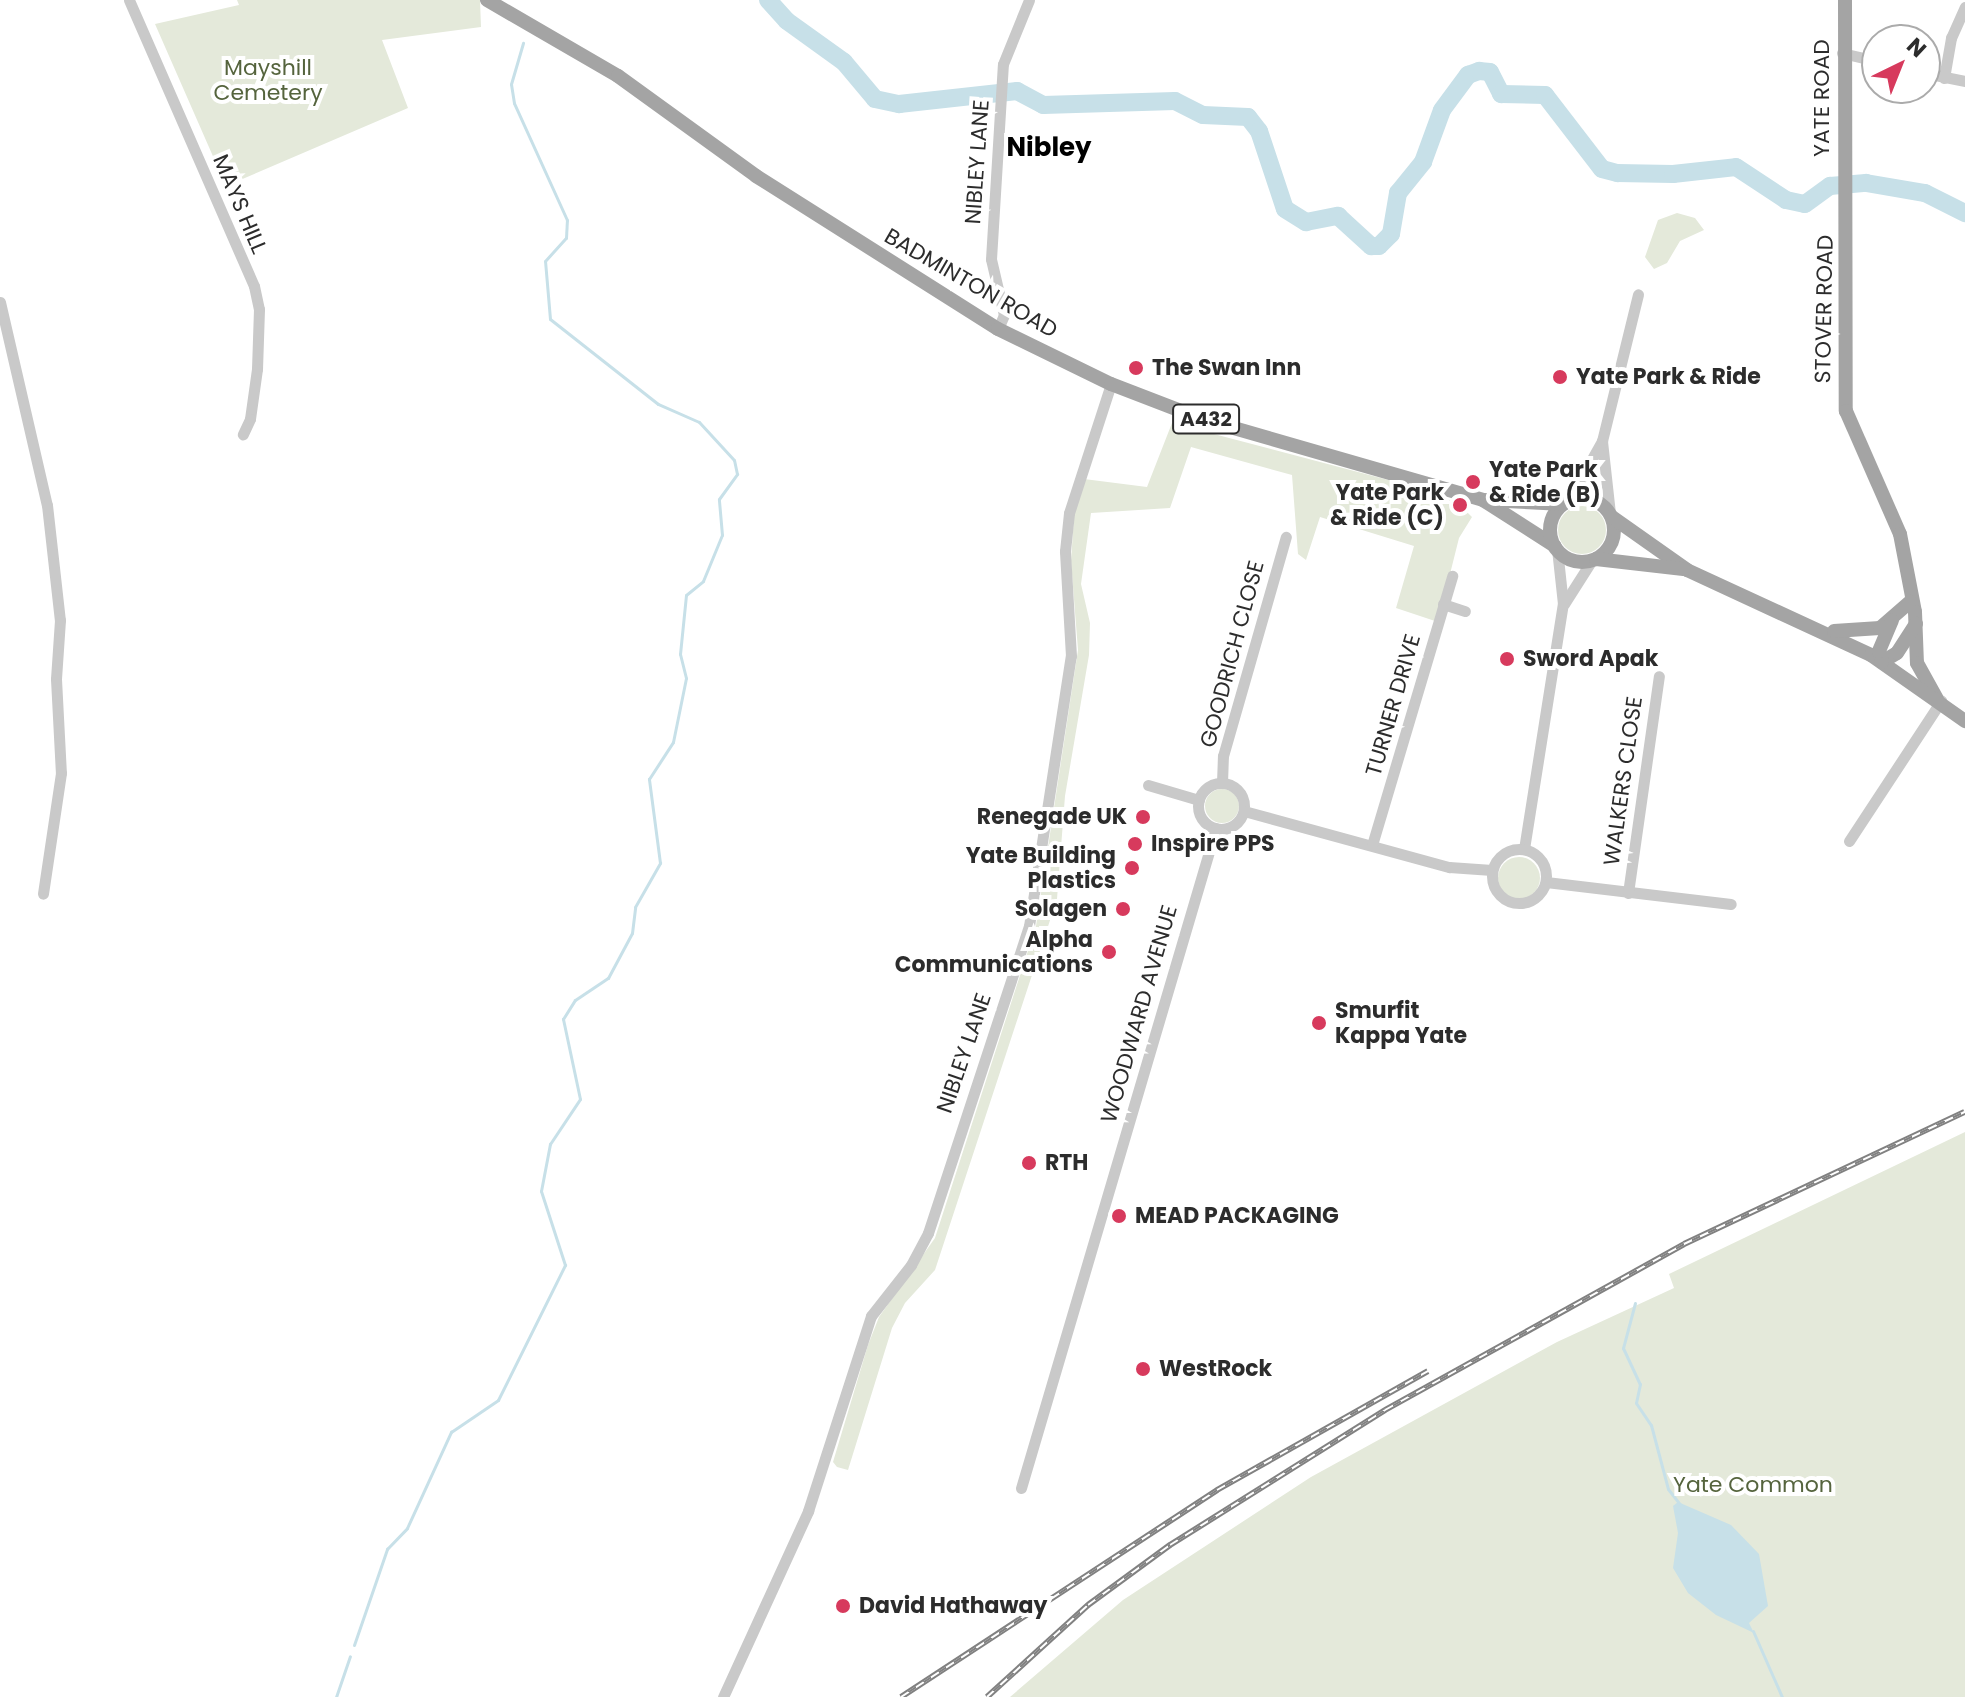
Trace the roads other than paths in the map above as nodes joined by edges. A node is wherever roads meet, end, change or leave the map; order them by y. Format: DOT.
graph roads {
  1 [pos="129,0"];
  2 [pos="487,0"];
  3 [pos="1029,0"];
  4 [pos="1845,0"];
  5 [pos="1965,7"];
  6 [pos="1842,53"];
  7 [pos="1861,57"];
  8 [pos="1941,77"];
  9 [pos="1944,78"];
  10 [pos="1965,81"];
  11 [pos="1846,196"];
  12 [pos="1638,294"];
  13 [pos="0,302"];
  14 [pos="998,329"];
  15 [pos="1111,384"];
  16 [pos="243,434"];
  17 [pos="1602,441"];
  18 [pos="1483,500"];
  19 [pos="1566,502"];
  20 [pos="1611,515"];
  21 [pos="1286,537"];
  22 [pos="1556,547"];
  23 [pos="1594,559"];
  24 [pos="1687,570"];
  25 [pos="1452,576"];
  26 [pos="1910,602"];
  27 [pos="1443,604"];
  28 [pos="1563,604"];
  29 [pos="1465,611"];
  30 [pos="1892,621"];
  31 [pos="1916,624"];
  32 [pos="1829,631"];
  33 [pos="1882,662"];
  34 [pos="1659,676"];
  35 [pos="1939,700"];
  36 [pos="1965,721"];
  37 [pos="1222,783"];
  38 [pos="1148,785"];
  39 [pos="1199,800"];
  40 [pos="1244,811"];
  41 [pos="1216,828"];
  42 [pos="1849,841"];
  43 [pos="1372,845"];
  44 [pos="1524,849"];
  45 [pos="1492,870"];
  46 [pos="1546,882"];
  47 [pos="1628,893"];
  48 [pos="43,894"];
  49 [pos="1731,904"];
  50 [pos="1021,1488"];
  51 [pos="723,1697"];
  1 -- 16 [label="street, MAYS HILL"];
  2 -- 14 [label="main road, BADMINTON ROAD / A432"];
  3 -- 14 [label="street, NIBLEY LANE"];
  4 -- 6 [label="main road, YATE ROAD"];
  5 -- 9 [label="street"];
  6 -- 7 [label="street"];
  6 -- 11 [label="main road, YATE ROAD"];
  8 -- 9 [label="street"];
  9 -- 10 [label="street"];
  11 -- 26 [label="main road, STOVER ROAD"];
  12 -- 17 [label="street"];
  13 -- 48 [label="street"];
  14 -- 15 [label="main road, BADMINTON ROAD / A432"];
  15 -- 18 [label="main road, BADMINTON ROAD / A432"];
  15 -- 51 [label="street, NIBLEY LANE"];
  17 -- 19 [label="street"];
  17 -- 20 [label="street"];
  18 -- 19 [label="main road, BADMINTON ROAD / A432"];
  18 -- 22 [label="main road, BADMINTON ROAD / A432"];
  19 -- 20 [label="main road"];
  19 -- 22 [label="main road"];
  20 -- 23 [label="main road"];
  20 -- 24 [label="main road"];
  21 -- 37 [label="street, GOODRICH CLOSE"];
  22 -- 23 [label="main road"];
  22 -- 28 [label="street"];
  23 -- 24 [label="main road"];
  23 -- 28 [label="street"];
  24 -- 32 [label="main road"];
  25 -- 27 [label="street, TURNER DRIVE"];
  26 -- 30 [label="main road"];
  26 -- 31 [label="main road, STOVER ROAD"];
  27 -- 29 [label="street"];
  27 -- 43 [label="street, TURNER DRIVE"];
  28 -- 44 [label="street"];
  30 -- 32 [label="main road"];
  30 -- 33 [label="main road"];
  31 -- 33 [label="main road"];
  31 -- 35 [label="main road, STOVER ROAD"];
  32 -- 33 [label="main road"];
  33 -- 35 [label="main road"];
  34 -- 47 [label="street, WALKERS CLOSE"];
  35 -- 36 [label="main road"];
  35 -- 42 [label="street"];
  37 -- 39 [label="street"];
  37 -- 40 [label="street"];
  38 -- 39 [label="street"];
  39 -- 41 [label="street"];
  40 -- 41 [label="street"];
  40 -- 43 [label="street"];
  41 -- 50 [label="street, WOODWARD AVENUE"];
  43 -- 45 [label="street"];
  44 -- 45 [label="street"];
  44 -- 46 [label="street"];
  45 -- 46 [label="street"];
  46 -- 47 [label="street"];
  47 -- 49 [label="street"];
}
